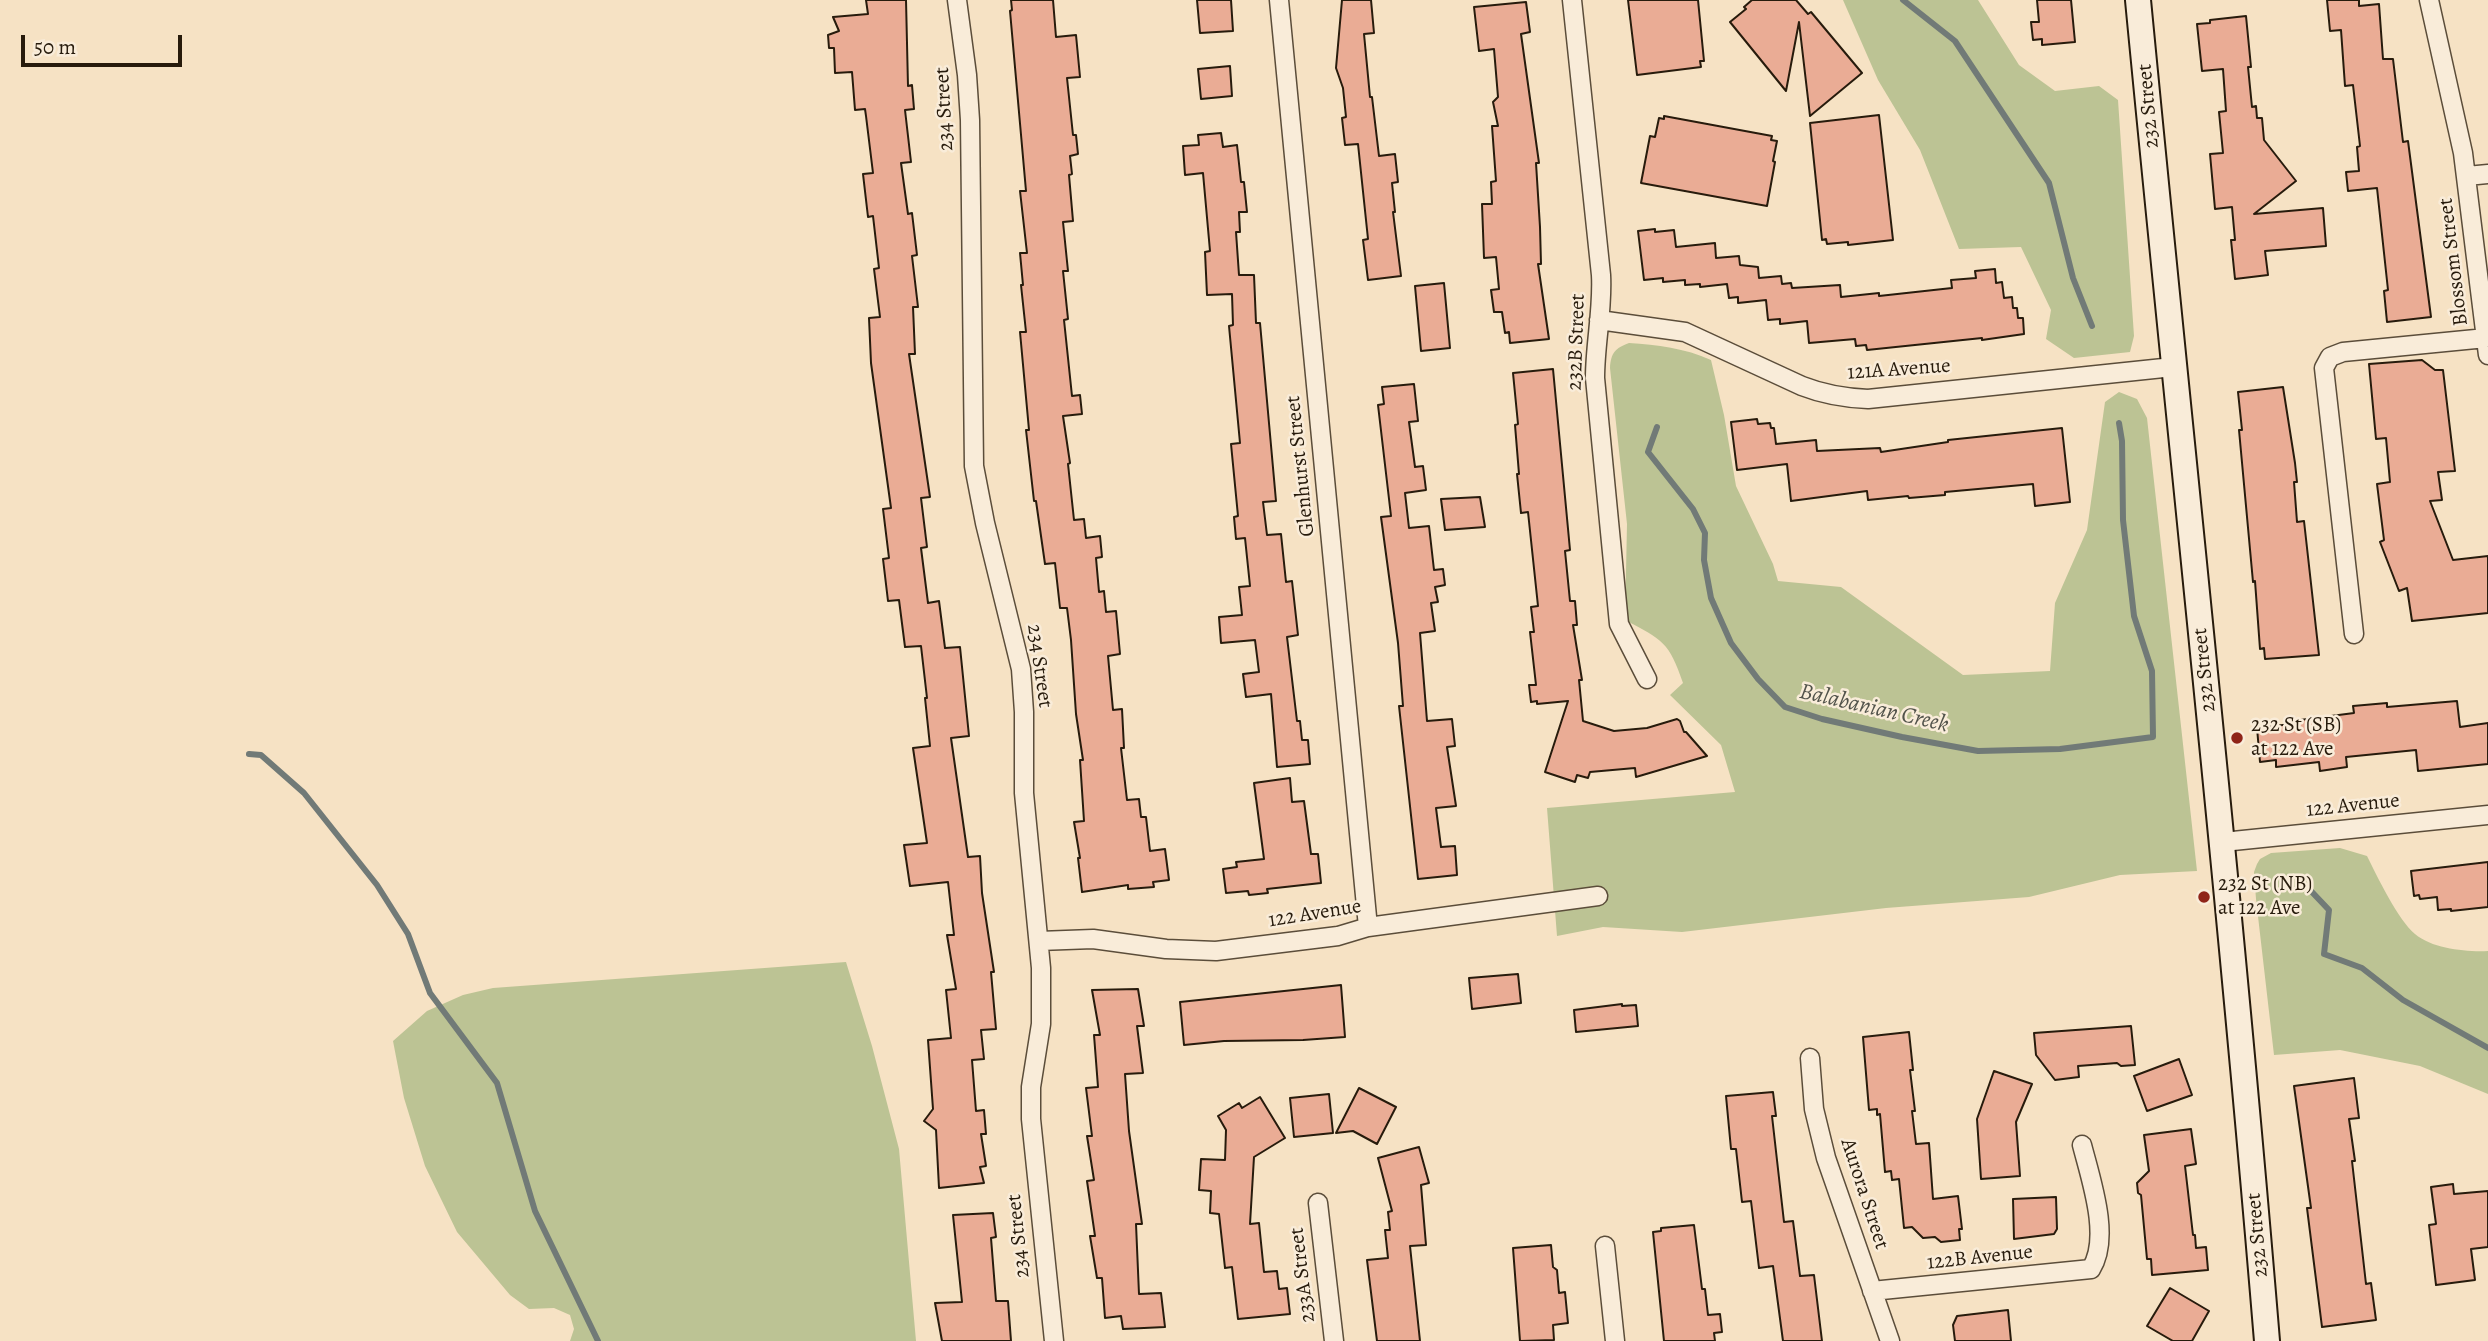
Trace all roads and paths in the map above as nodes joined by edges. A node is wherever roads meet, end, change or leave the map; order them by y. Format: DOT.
graph roads {
  1 [pos="957,0"];
  2 [pos="1279,0"];
  3 [pos="1572,0"];
  4 [pos="2138,0"];
  5 [pos="2429,0"];
  6 [pos="2488,174"];
  7 [pos="2467,176"];
  8 [pos="1599,320"];
  9 [pos="2487,346"];
  10 [pos="2173,368"];
  11 [pos="2354,634"];
  12 [pos="1647,679"];
  13 [pos="2488,815"];
  14 [pos="2223,842"];
  15 [pos="1598,896"];
  16 [pos="1368,928"];
  17 [pos="1039,941"];
  18 [pos="1810,1058"];
  19 [pos="2082,1145"];
  20 [pos="1318,1203"];
  21 [pos="1605,1247"];
  22 [pos="1872,1291"];
  23 [pos="1054,1341"];
  24 [pos="1334,1341"];
  25 [pos="1615,1341"];
  26 [pos="1889,1341"];
  27 [pos="2266,1341"];
  1 -- 17 [label="street, 234 Street"];
  2 -- 16 [label="street, Glenhurst Street"];
  3 -- 8 [label="street, 232B Street"];
  4 -- 10 [label="main road, 232 Street"];
  5 -- 7 [label="street, Blossom Street"];
  6 -- 7 [label="street"];
  7 -- 9 [label="street, Blossom Street"];
  8 -- 10 [label="street, 121A Avenue"];
  8 -- 12 [label="street, 232B Street"];
  9 -- 11 [label="street"];
  10 -- 14 [label="main road, 232 Street"];
  13 -- 14 [label="street, 122 Avenue"];
  14 -- 27 [label="main road, 232 Street"];
  15 -- 16 [label="street, 122 Avenue"];
  16 -- 17 [label="street, 122 Avenue"];
  17 -- 23 [label="street, 234 Street"];
  18 -- 22 [label="street, Aurora Street"];
  19 -- 22 [label="street, 122B Avenue"];
  20 -- 24 [label="street, 233A Street"];
  21 -- 25 [label="street"];
  22 -- 26 [label="street, Aurora Street"];
}
